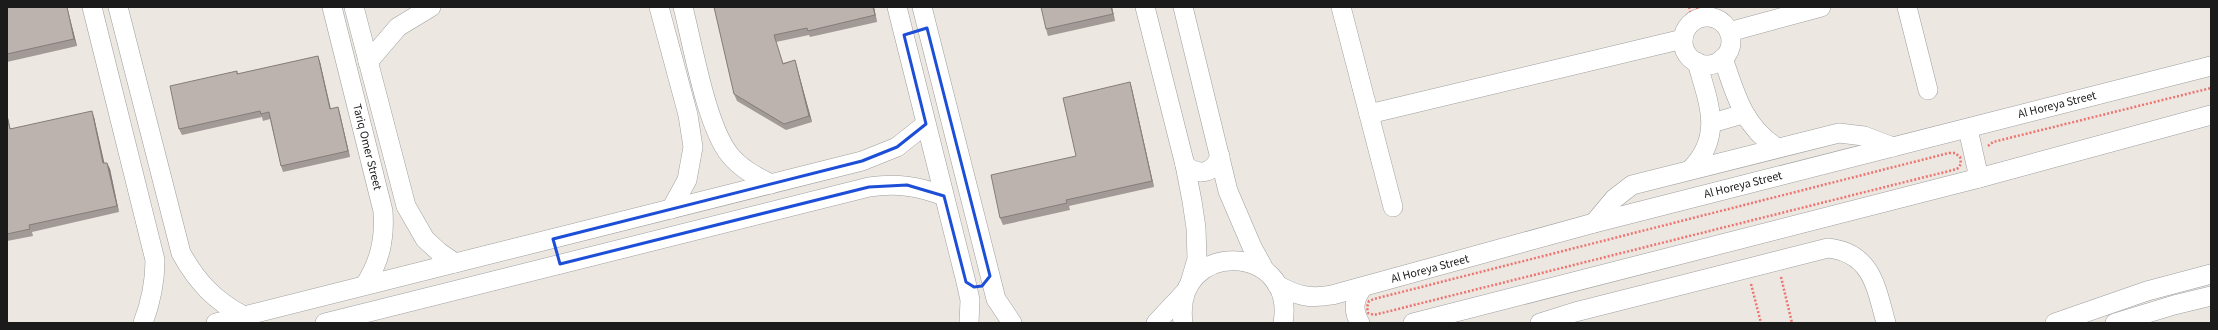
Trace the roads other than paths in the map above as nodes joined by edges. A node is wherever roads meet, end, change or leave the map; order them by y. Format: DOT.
graph roads {
  1 [pos="332,7"];
  2 [pos="354,7"];
  3 [pos="431,7"];
  4 [pos="659,7"];
  5 [pos="683,7"];
  6 [pos="897,7"];
  7 [pos="922,7"];
  8 [pos="1145,7"];
  9 [pos="1183,7"];
  10 [pos="1341,7"];
  11 [pos="1821,7"];
  12 [pos="1907,7"];
  13 [pos="119,11"];
  14 [pos="1694,13"];
  15 [pos="94,15"];
  16 [pos="927,28"];
  17 [pos="1729,32"];
  18 [pos="904,35"];
  19 [pos="1683,39"];
  20 [pos="1723,58"];
  21 [pos="368,62"];
  22 [pos="1697,62"];
  23 [pos="2211,66"];
  24 [pos="1928,90"];
  25 [pos="709,108"];
  26 [pos="1369,114"];
  27 [pos="1743,114"];
  28 [pos="688,115"];
  29 [pos="2211,115"];
  30 [pos="1712,123"];
  31 [pos="926,124"];
  32 [pos="1968,129"];
  33 [pos="1776,147"];
  34 [pos="1893,147"];
  35 [pos="1220,156"];
  36 [pos="862,161"];
  37 [pos="1185,165"];
  38 [pos="1691,169"];
  39 [pos="1979,178"];
  40 [pos="771,184"];
  41 [pos="869,187"];
  42 [pos="402,195"];
  43 [pos="944,196"];
  44 [pos="381,199"];
  45 [pos="1393,207"];
  46 [pos="671,209"];
  47 [pos="1594,223"];
  48 [pos="175,236"];
  49 [pos="553,239"];
  50 [pos="152,242"];
  51 [pos="455,263"];
  52 [pos="560,264"];
  53 [pos="1264,269"];
  54 [pos="2211,274"];
  55 [pos="990,276"];
  56 [pos="966,282"];
  57 [pos="366,285"];
  58 [pos="1277,285"];
  59 [pos="1187,288"];
  60 [pos="1369,293"];
  61 [pos="2211,296"];
  62 [pos="244,316"];
  63 [pos="1475,316"];
  64 [pos="1439,320"];
  65 [pos="143,323"];
  66 [pos="216,323"];
  67 [pos="325,323"];
  68 [pos="969,323"];
  69 [pos="1012,323"];
  70 [pos="1156,323"];
  71 [pos="1183,323"];
  72 [pos="1283,323"];
  73 [pos="1360,323"];
  74 [pos="1414,323"];
  75 [pos="1540,323"];
  76 [pos="1886,323"];
  77 [pos="2055,323"];
  78 [pos="2115,323"];
  1 -- 44 [label="street, Tariq Omer Street"];
  2 -- 21 [label="street, Tariq Omer Street"];
  3 -- 21 [label="street"];
  4 -- 28 [label="street"];
  5 -- 25 [label="street"];
  6 -- 18 [label="street"];
  7 -- 16 [label="street"];
  8 -- 37 [label="street"];
  9 -- 35 [label="street"];
  10 -- 26 [label="street"];
  11 -- 17 [label="street"];
  12 -- 24 [label="street"];
  13 -- 15 [label="street"];
  13 -- 48 [label="street"];
  14 -- 17 [label="street"];
  14 -- 19 [label="street"];
  15 -- 50 [label="street"];
  16 -- 18 [label="street"];
  16 -- 55 [label="street"];
  17 -- 20 [label="street"];
  18 -- 31 [label="street"];
  19 -- 22 [label="street"];
  19 -- 26 [label="street"];
  20 -- 22 [label="street"];
  20 -- 27 [label="street"];
  21 -- 42 [label="street, Tariq Omer Street"];
  22 -- 30 [label="street"];
  23 -- 32 [label="street, Al Horeya Street"];
  25 -- 28 [label="street"];
  25 -- 40 [label="street"];
  26 -- 45 [label="street"];
  27 -- 30 [label="street"];
  27 -- 33 [label="street"];
  28 -- 46 [label="street"];
  29 -- 39 [label="street"];
  30 -- 38 [label="street"];
  31 -- 36 [label="street"];
  31 -- 43 [label="street"];
  32 -- 34 [label="street, Al Horeya Street"];
  32 -- 39 [label="street"];
  33 -- 34 [label="street"];
  33 -- 38 [label="street"];
  34 -- 47 [label="street, Al Horeya Street"];
  35 -- 37 [label="street"];
  35 -- 53 [label="street"];
  36 -- 40 [label="street"];
  36 -- 41 [label="street"];
  37 -- 59 [label="street"];
  38 -- 47 [label="street"];
  39 -- 63 [label="street"];
  40 -- 46 [label="street"];
  41 -- 43 [label="street"];
  41 -- 52 [label="street"];
  42 -- 44 [label="street"];
  42 -- 51 [label="street, Tariq Omer Street"];
  43 -- 56 [label="street"];
  44 -- 57 [label="street, Tariq Omer Street"];
  46 -- 49 [label="street"];
  47 -- 60 [label="street, Al Horeya Street"];
  48 -- 50 [label="street"];
  48 -- 62 [label="street"];
  49 -- 51 [label="street"];
  49 -- 52 [label="street"];
  50 -- 65 [label="street"];
  51 -- 57 [label="street"];
  52 -- 67 [label="street"];
  53 -- 58 [label="street"];
  53 -- 59 [label="street"];
  54 -- 77 [label="street"];
  55 -- 56 [label="street"];
  55 -- 69 [label="street"];
  56 -- 68 [label="street"];
  57 -- 62 [label="street"];
  58 -- 60 [label="street, Al Horeya Street"];
  58 -- 72 [label="street"];
  59 -- 70 [label="street"];
  59 -- 71 [label="street"];
  60 -- 73 [label="street"];
  61 -- 78 [label="street"];
  62 -- 66 [label="street"];
  63 -- 64 [label="street"];
  64 -- 74 [label="street"];
  75 -- 76 [label="street"];
}
